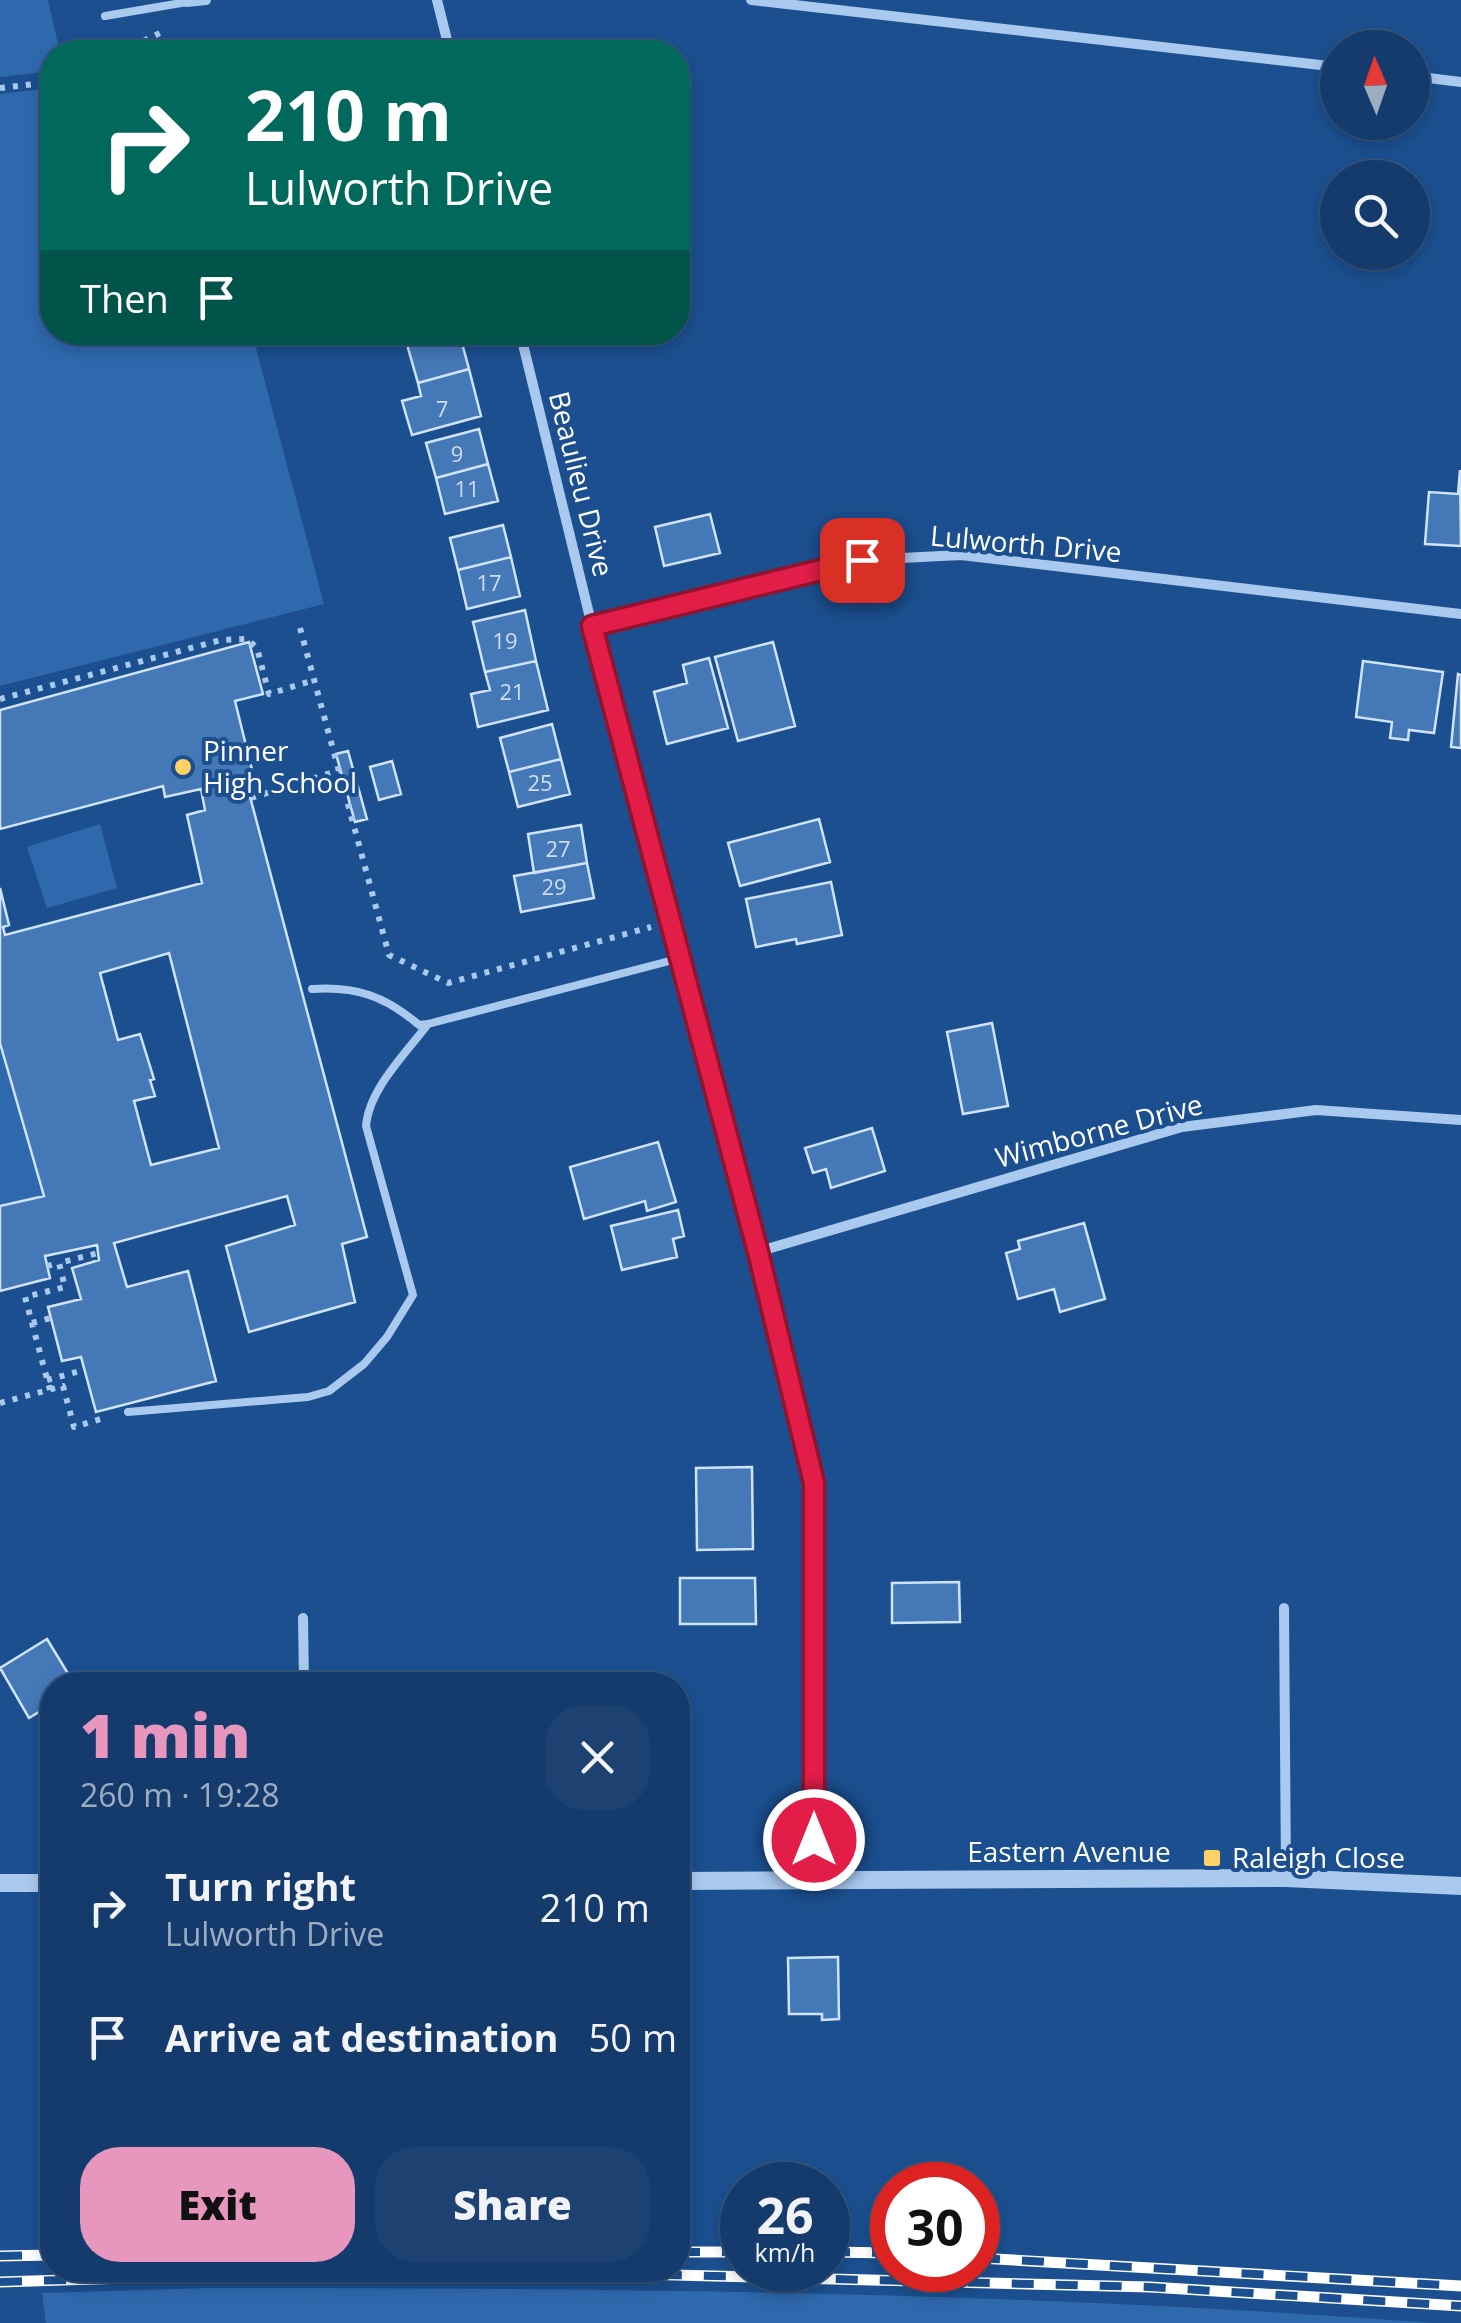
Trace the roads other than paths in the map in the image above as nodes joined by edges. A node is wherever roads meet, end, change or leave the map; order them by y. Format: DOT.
graph roads {
  1 [pos="206,0"];
  2 [pos="437,0"];
  3 [pos="751,0"];
  4 [pos="186,2"];
  5 [pos="106,16"];
  6 [pos="447,40"];
  7 [pos="1320,66"];
  8 [pos="1430,78"];
  9 [pos="1461,82"];
  10 [pos="523,345"];
  11 [pos="1461,614"];
  12 [pos="592,626"];
  13 [pos="681,958"];
  14 [pos="312,989"];
  15 [pos="428,1024"];
  16 [pos="1461,1120"];
  17 [pos="758,1252"];
  18 [pos="128,1412"];
  19 [pos="1284,1608"];
  20 [pos="304,1618"];
  21 [pos="304,1672"];
  22 [pos="1286,1878"];
  23 [pos="690,1880"];
  24 [pos="814,1880"];
  25 [pos="0,1883"];
  26 [pos="40,1883"];
  27 [pos="1461,1886"];
  1 -- 4 [label="street"];
  2 -- 6 [label="street"];
  3 -- 7 [label="street"];
  4 -- 5 [label="lane"];
  8 -- 9 [label="street"];
  10 -- 12 [label="street, Beaulieu Drive"];
  11 -- 12 [label="street, Lulworth Drive"];
  12 -- 13 [label="street, Beaulieu Drive"];
  13 -- 15 [label="lane"];
  13 -- 17 [label="street, Beaulieu Drive"];
  14 -- 15 [label="lane"];
  15 -- 18 [label="lane"];
  16 -- 17 [label="street, Wimborne Drive"];
  17 -- 24 [label="street, Beaulieu Drive"];
  19 -- 22 [label="street"];
  20 -- 21 [label="street"];
  22 -- 24 [label="street, Eastern Avenue"];
  22 -- 27 [label="street, Eastern Avenue"];
  23 -- 24 [label="street, Eastern Avenue"];
  25 -- 26 [label="street"];
}
